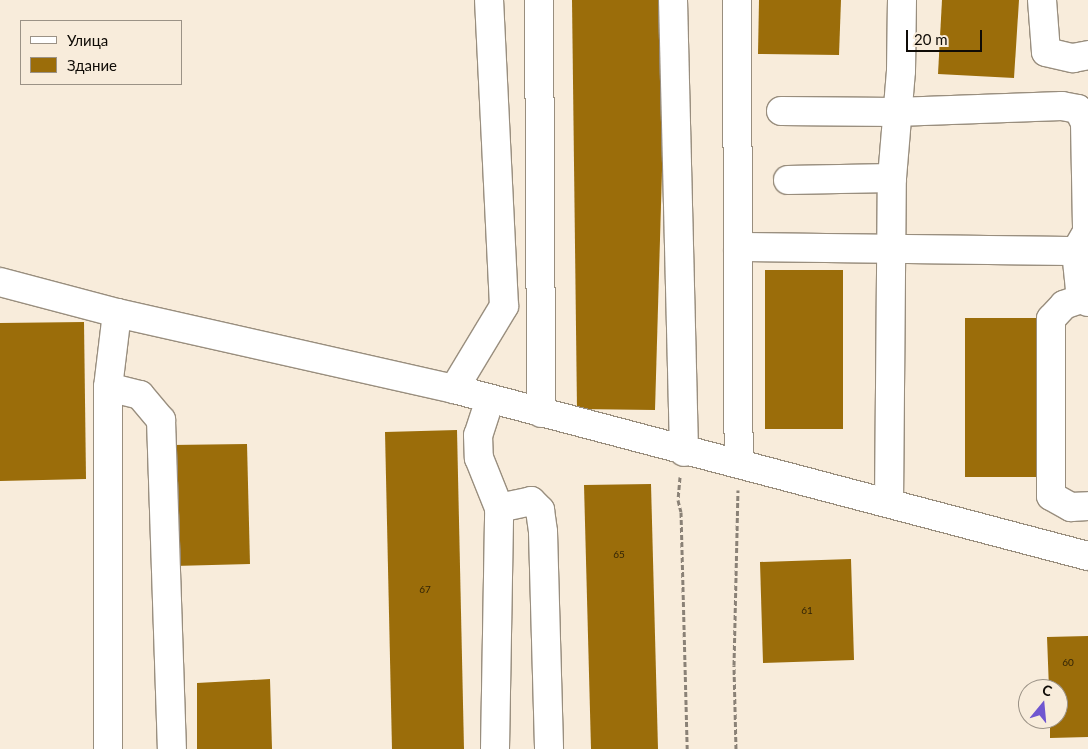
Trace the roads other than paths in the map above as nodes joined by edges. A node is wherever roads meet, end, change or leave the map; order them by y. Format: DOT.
graph roads {
  1 [pos="489,0"];
  2 [pos="539,0"];
  3 [pos="674,0"];
  4 [pos="737,0"];
  5 [pos="902,0"];
  6 [pos="1042,0"];
  7 [pos="1088,55"];
  8 [pos="781,111"];
  9 [pos="896,112"];
  10 [pos="892,178"];
  11 [pos="788,180"];
  12 [pos="738,247"];
  13 [pos="893,248"];
  14 [pos="1076,251"];
  15 [pos="0,282"];
  16 [pos="1084,300"];
  17 [pos="117,313"];
  18 [pos="108,387"];
  19 [pos="454,389"];
  20 [pos="490,399"];
  21 [pos="541,413"];
  22 [pos="684,452"];
  23 [pos="739,463"];
  24 [pos="889,503"];
  25 [pos="1088,506"];
  26 [pos="500,508"];
  27 [pos="1088,556"];
  28 [pos="108,749"];
  29 [pos="172,749"];
  30 [pos="495,749"];
  31 [pos="549,749"];
  1 -- 19 [label="lane"];
  2 -- 21 [label="lane"];
  3 -- 22 [label="lane"];
  4 -- 12 [label="lane"];
  5 -- 9 [label="lane"];
  6 -- 7 [label="lane"];
  8 -- 9 [label="lane"];
  9 -- 10 [label="lane"];
  9 -- 14 [label="lane"];
  10 -- 11 [label="lane"];
  10 -- 13 [label="lane"];
  12 -- 13 [label="lane"];
  12 -- 23 [label="lane"];
  13 -- 14 [label="lane"];
  13 -- 24 [label="lane"];
  14 -- 16 [label="lane"];
  15 -- 17 [label="lane"];
  16 -- 25 [label="lane"];
  17 -- 18 [label="lane"];
  17 -- 19 [label="lane"];
  18 -- 28 [label="lane"];
  18 -- 29 [label="lane"];
  19 -- 20 [label="lane"];
  20 -- 21 [label="lane"];
  20 -- 26 [label="lane"];
  21 -- 22 [label="lane"];
  22 -- 23 [label="lane"];
  23 -- 24 [label="lane"];
  24 -- 27 [label="lane"];
  26 -- 30 [label="lane"];
  26 -- 31 [label="lane"];
}
